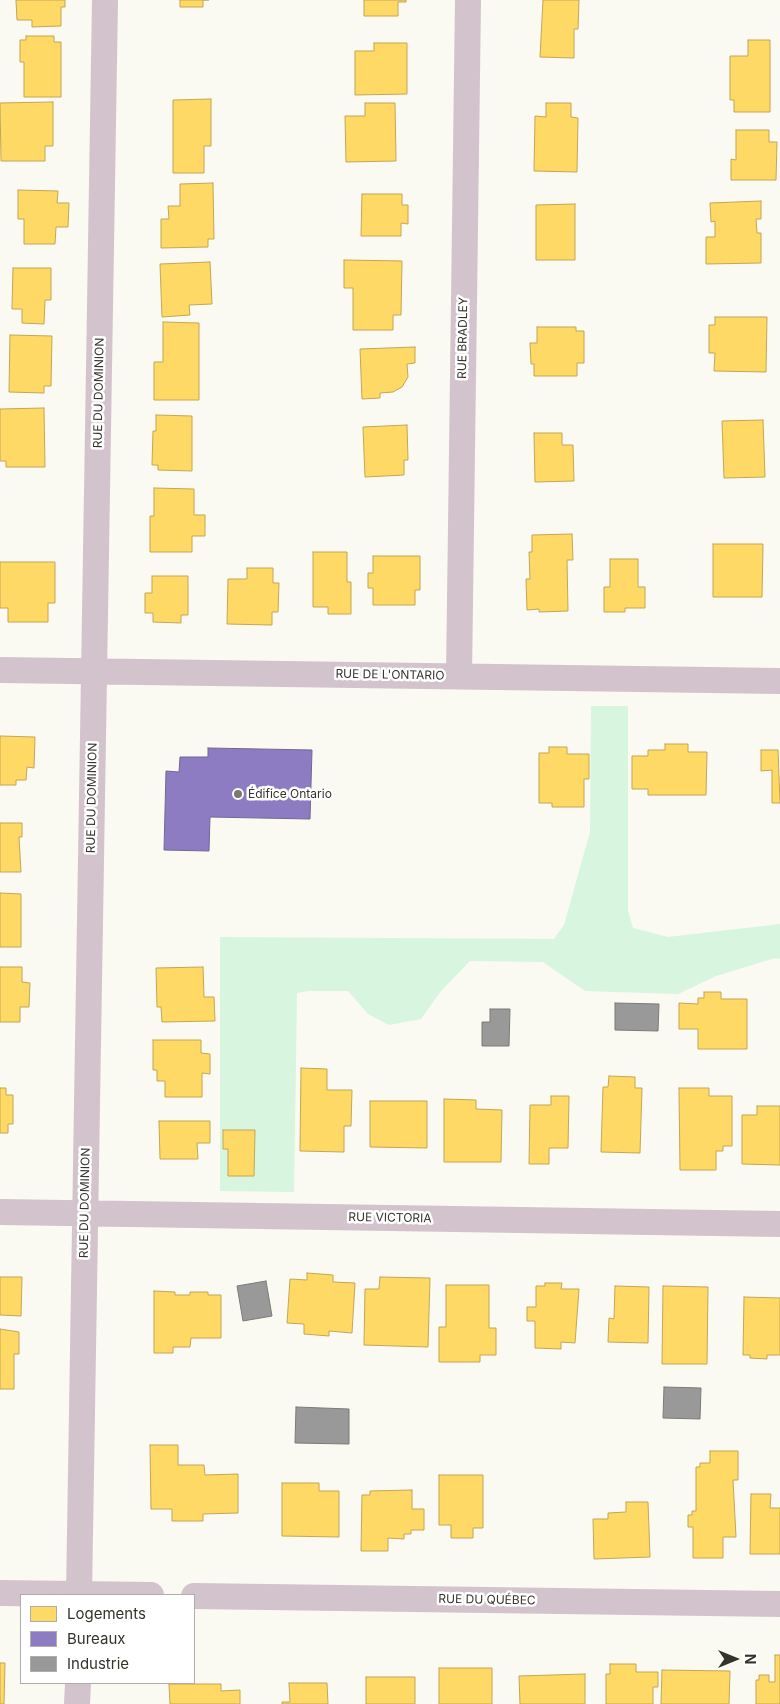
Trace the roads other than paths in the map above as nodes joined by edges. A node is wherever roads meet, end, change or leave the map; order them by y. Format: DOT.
graph roads {
  1 [pos="105,0"];
  2 [pos="468,0"];
  3 [pos="0,670"];
  4 [pos="94,671"];
  5 [pos="459,676"];
  6 [pos="780,681"];
  7 [pos="0,1212"];
  8 [pos="85,1213"];
  9 [pos="780,1224"];
  10 [pos="0,1593"];
  11 [pos="40,1594"];
  12 [pos="79,1594"];
  13 [pos="195,1596"];
  14 [pos="780,1604"];
  15 [pos="78,1684"];
  16 [pos="77,1704"];
  1 -- 4 [label="street, RUE DU DOMINION"];
  2 -- 5 [label="street, RUE BRADLEY"];
  3 -- 4 [label="street, RUE DE L'ONTARIO"];
  4 -- 5 [label="street, RUE DE L'ONTARIO"];
  4 -- 8 [label="street, RUE DU DOMINION"];
  5 -- 6 [label="street, RUE DE L'ONTARIO"];
  7 -- 8 [label="street, RUE VICTORIA"];
  8 -- 9 [label="street, RUE VICTORIA"];
  8 -- 12 [label="street, RUE DU DOMINION"];
  10 -- 11 [label="street"];
  13 -- 14 [label="street, RUE DU QUÉBEC"];
  15 -- 16 [label="street"];
}
